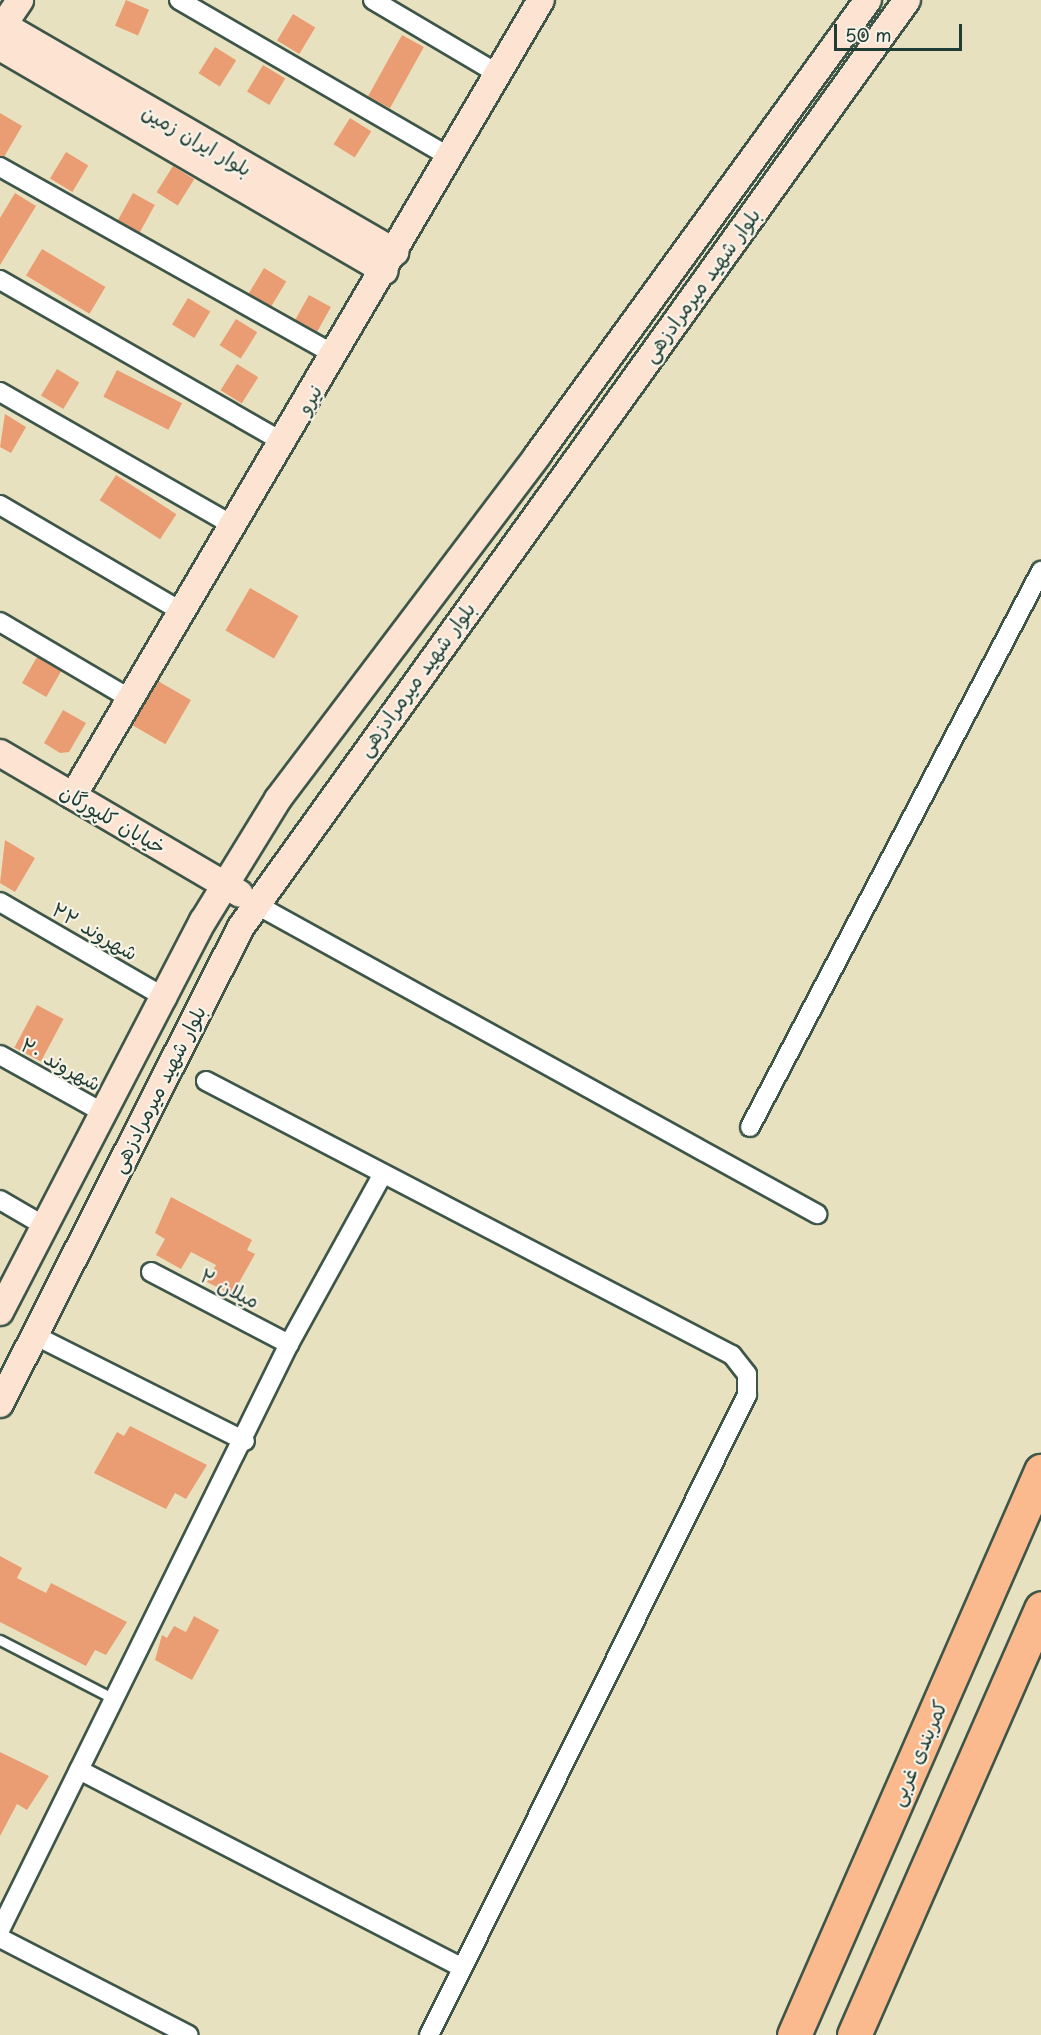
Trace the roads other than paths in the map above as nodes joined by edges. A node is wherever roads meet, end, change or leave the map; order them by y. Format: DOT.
graph roads {
  1 [pos="20,0"];
  2 [pos="179,0"];
  3 [pos="373,0"];
  4 [pos="541,0"];
  5 [pos="868,0"];
  6 [pos="907,0"];
  7 [pos="1,31"];
  8 [pos="498,74"];
  9 [pos="450,157"];
  10 [pos="0,167"];
  11 [pos="390,262"];
  12 [pos="0,280"];
  13 [pos="334,355"];
  14 [pos="0,392"];
  15 [pos="283,442"];
  16 [pos="0,505"];
  17 [pos="234,526"];
  18 [pos="1041,571"];
  19 [pos="181,611"];
  20 [pos="0,622"];
  21 [pos="129,698"];
  22 [pos="0,753"];
  23 [pos="73,795"];
  24 [pos="226,885"];
  25 [pos="0,902"];
  26 [pos="257,905"];
  27 [pos="167,999"];
  28 [pos="0,1055"];
  29 [pos="206,1081"];
  30 [pos="100,1111"];
  31 [pos="750,1126"];
  32 [pos="381,1177"];
  33 [pos="0,1200"];
  34 [pos="817,1214"];
  35 [pos="43,1225"];
  36 [pos="151,1272"];
  37 [pos="0,1312"];
  38 [pos="34,1335"];
  39 [pos="289,1344"];
  40 [pos="0,1404"];
  41 [pos="246,1441"];
  42 [pos="1041,1471"];
  43 [pos="1041,1608"];
  44 [pos="0,1640"];
  45 [pos="116,1700"];
  46 [pos="79,1770"];
  47 [pos="0,1930"];
  48 [pos="0,1938"];
  49 [pos="462,1968"];
  50 [pos="189,2035"];
  51 [pos="429,2035"];
  52 [pos="795,2035"];
  53 [pos="854,2035"];
  1 -- 7 [label="main road"];
  2 -- 9 [label="street"];
  3 -- 8 [label="street"];
  4 -- 8 [label="main road, نیرو"];
  5 -- 24 [label="main road, بلوار شهید میرمرادزهی"];
  6 -- 26 [label="main road, بلوار شهید میرمرادزهی"];
  7 -- 11 [label="main road, بلوار ایران زمین"];
  8 -- 9 [label="main road, نیرو"];
  9 -- 11 [label="main road, نیرو"];
  10 -- 13 [label="street"];
  11 -- 13 [label="main road, نیرو"];
  12 -- 15 [label="street"];
  13 -- 15 [label="main road, نیرو"];
  14 -- 17 [label="street"];
  15 -- 17 [label="main road, نیرو"];
  16 -- 19 [label="street"];
  17 -- 19 [label="main road, نیرو"];
  18 -- 31 [label="street"];
  19 -- 21 [label="main road, نیرو"];
  20 -- 21 [label="street"];
  21 -- 23 [label="main road, نیرو"];
  22 -- 23 [label="main road, خیابان کلپورگان"];
  23 -- 24 [label="main road, خیابان کلپورگان"];
  24 -- 26 [label="main road, خیابان کلپورگان"];
  24 -- 27 [label="main road, بلوار شهید میرمرادزهی"];
  25 -- 27 [label="street, شهروند ۲۲"];
  26 -- 34 [label="street"];
  26 -- 38 [label="main road, بلوار شهید میرمرادزهی"];
  27 -- 30 [label="main road, بلوار شهید میرمرادزهی"];
  28 -- 30 [label="street, شهروند ۲۰"];
  29 -- 32 [label="street"];
  30 -- 35 [label="main road, بلوار شهید میرمرادزهی"];
  32 -- 39 [label="street"];
  32 -- 49 [label="street"];
  33 -- 35 [label="street"];
  35 -- 37 [label="main road, بلوار شهید میرمرادزهی"];
  36 -- 39 [label="street, میلان ۲"];
  38 -- 40 [label="main road, بلوار شهید میرمرادزهی"];
  38 -- 41 [label="street"];
  39 -- 41 [label="street"];
  41 -- 45 [label="street"];
  42 -- 52 [label="highway, کمربندی غربی"];
  43 -- 53 [label="highway"];
  44 -- 45 [label="lane"];
  45 -- 46 [label="street"];
  46 -- 47 [label="street"];
  46 -- 49 [label="street"];
  48 -- 50 [label="street"];
  49 -- 51 [label="street"];
}
